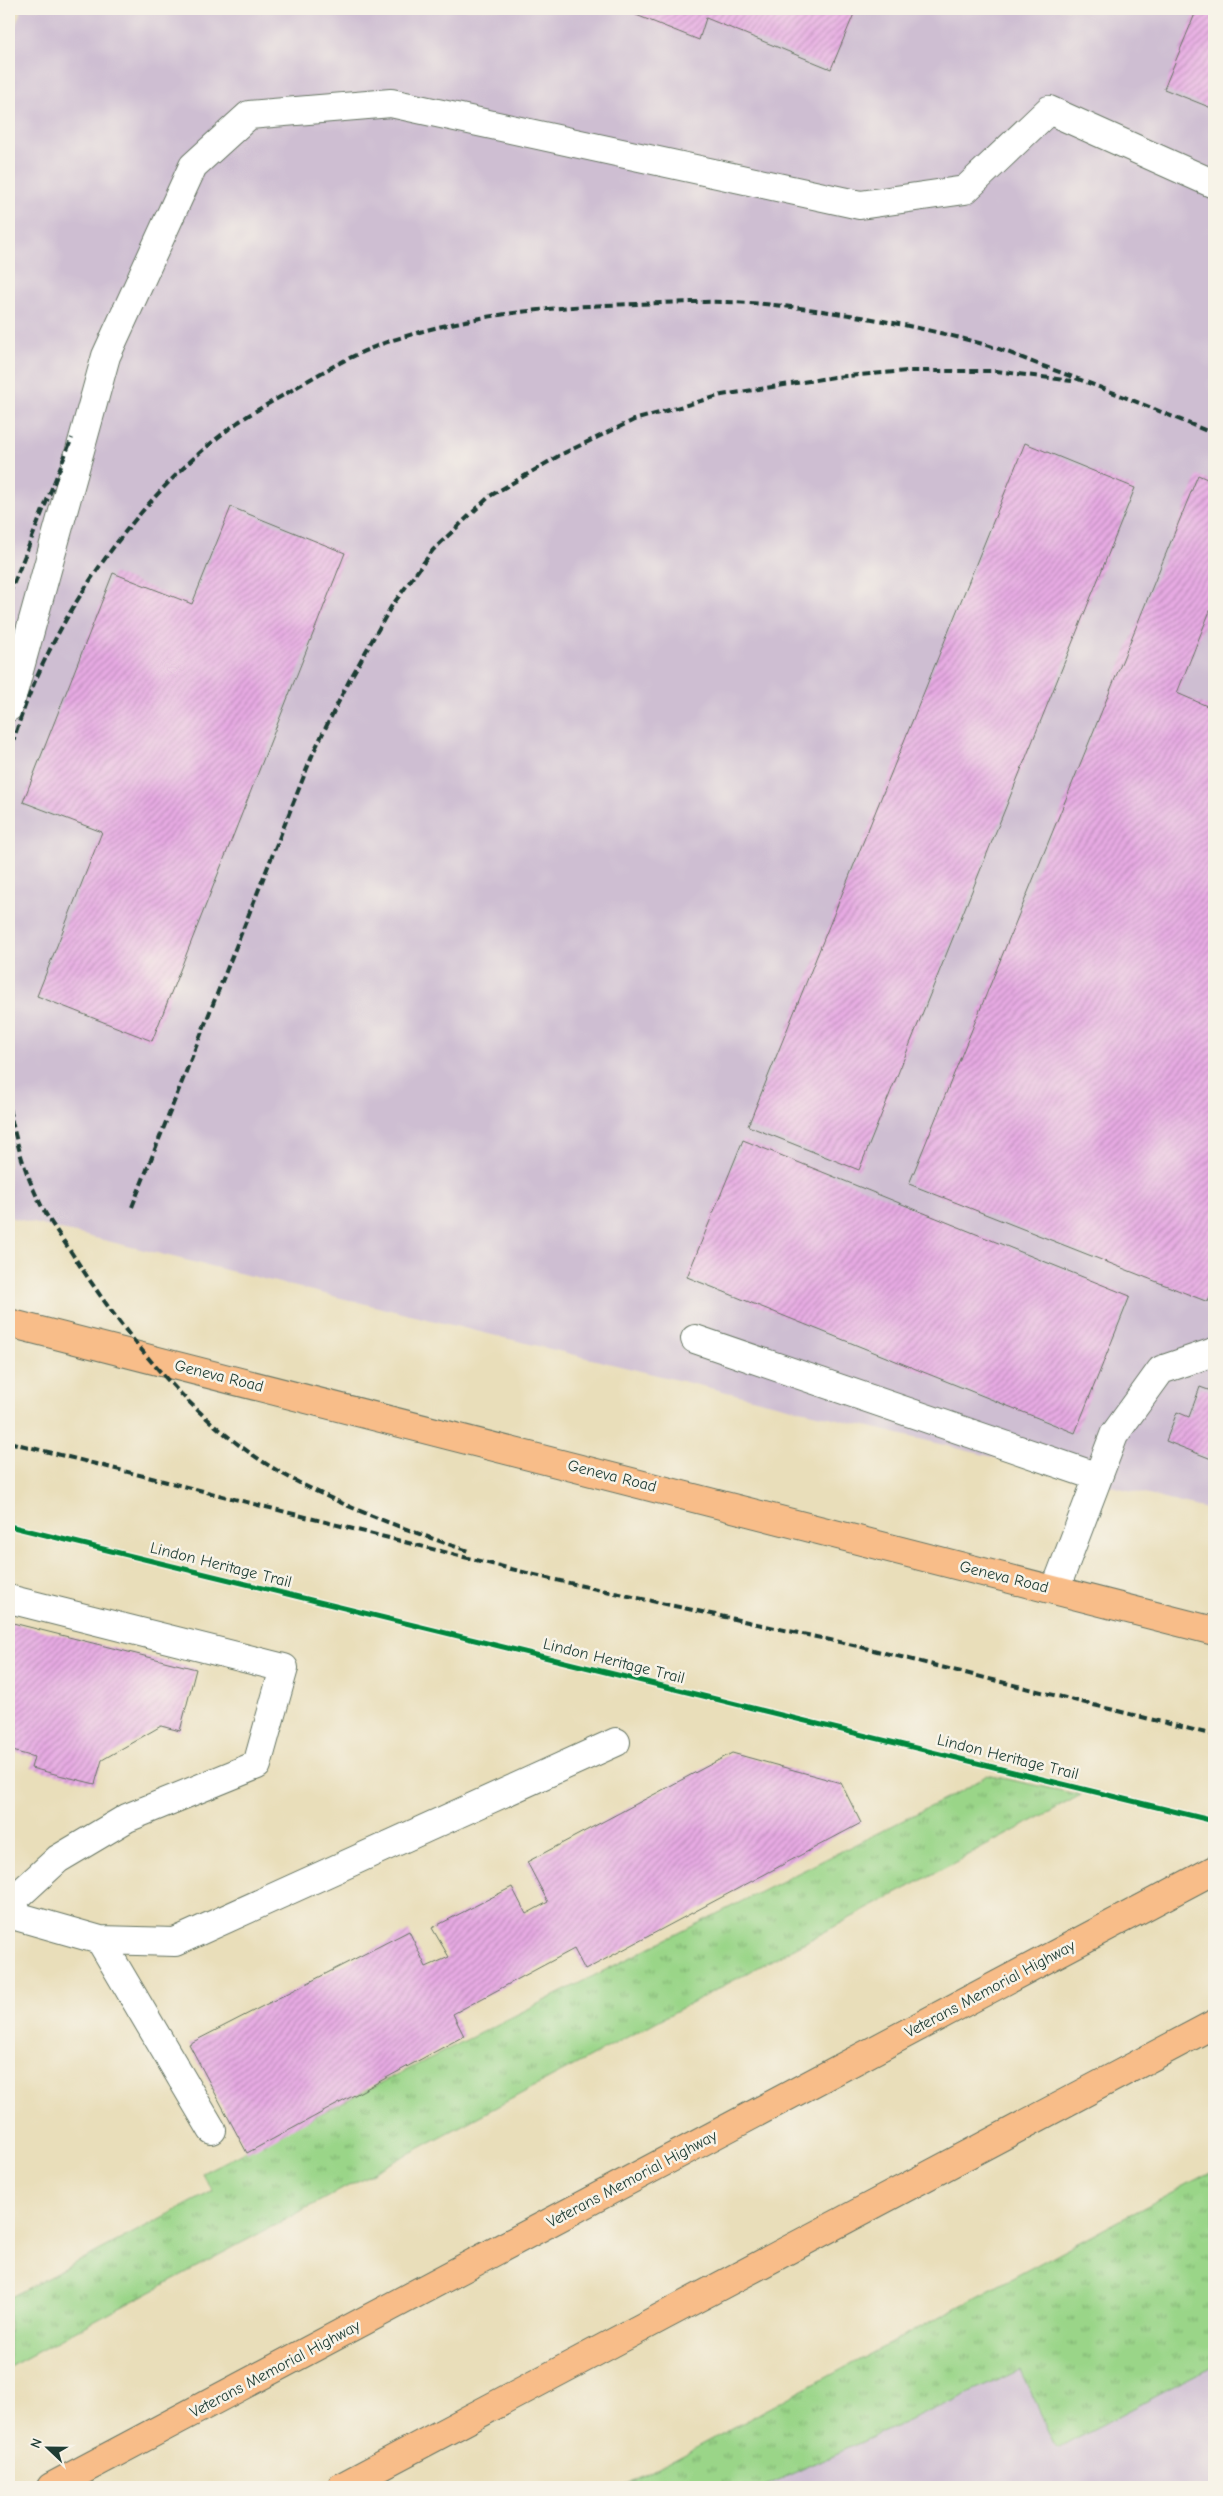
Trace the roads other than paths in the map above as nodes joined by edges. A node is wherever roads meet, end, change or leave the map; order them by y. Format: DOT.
graph roads {
  1 [pos="1214,184"];
  2 [pos="9,707"];
  3 [pos="9,1323"];
  4 [pos="695,1339"];
  5 [pos="1214,1352"];
  6 [pos="1098,1477"];
  7 [pos="1055,1590"];
  8 [pos="9,1599"];
  9 [pos="1212,1629"];
  10 [pos="616,1742"];
  11 [pos="1206,1875"];
  12 [pos="9,1904"];
  13 [pos="9,1914"];
  14 [pos="100,1940"];
  15 [pos="1214,2024"];
  16 [pos="212,2130"];
  17 [pos="51,2487"];
  18 [pos="341,2487"];
  1 -- 2 [label="lane"];
  3 -- 7 [label="main road, Geneva Road"];
  4 -- 6 [label="lane"];
  5 -- 6 [label="lane"];
  6 -- 7 [label="lane"];
  7 -- 9 [label="main road, Geneva Road"];
  8 -- 12 [label="lane"];
  10 -- 14 [label="lane"];
  11 -- 17 [label="main road, Veterans Memorial Highway"];
  13 -- 14 [label="lane"];
  14 -- 16 [label="lane"];
  15 -- 18 [label="main road"];
}
